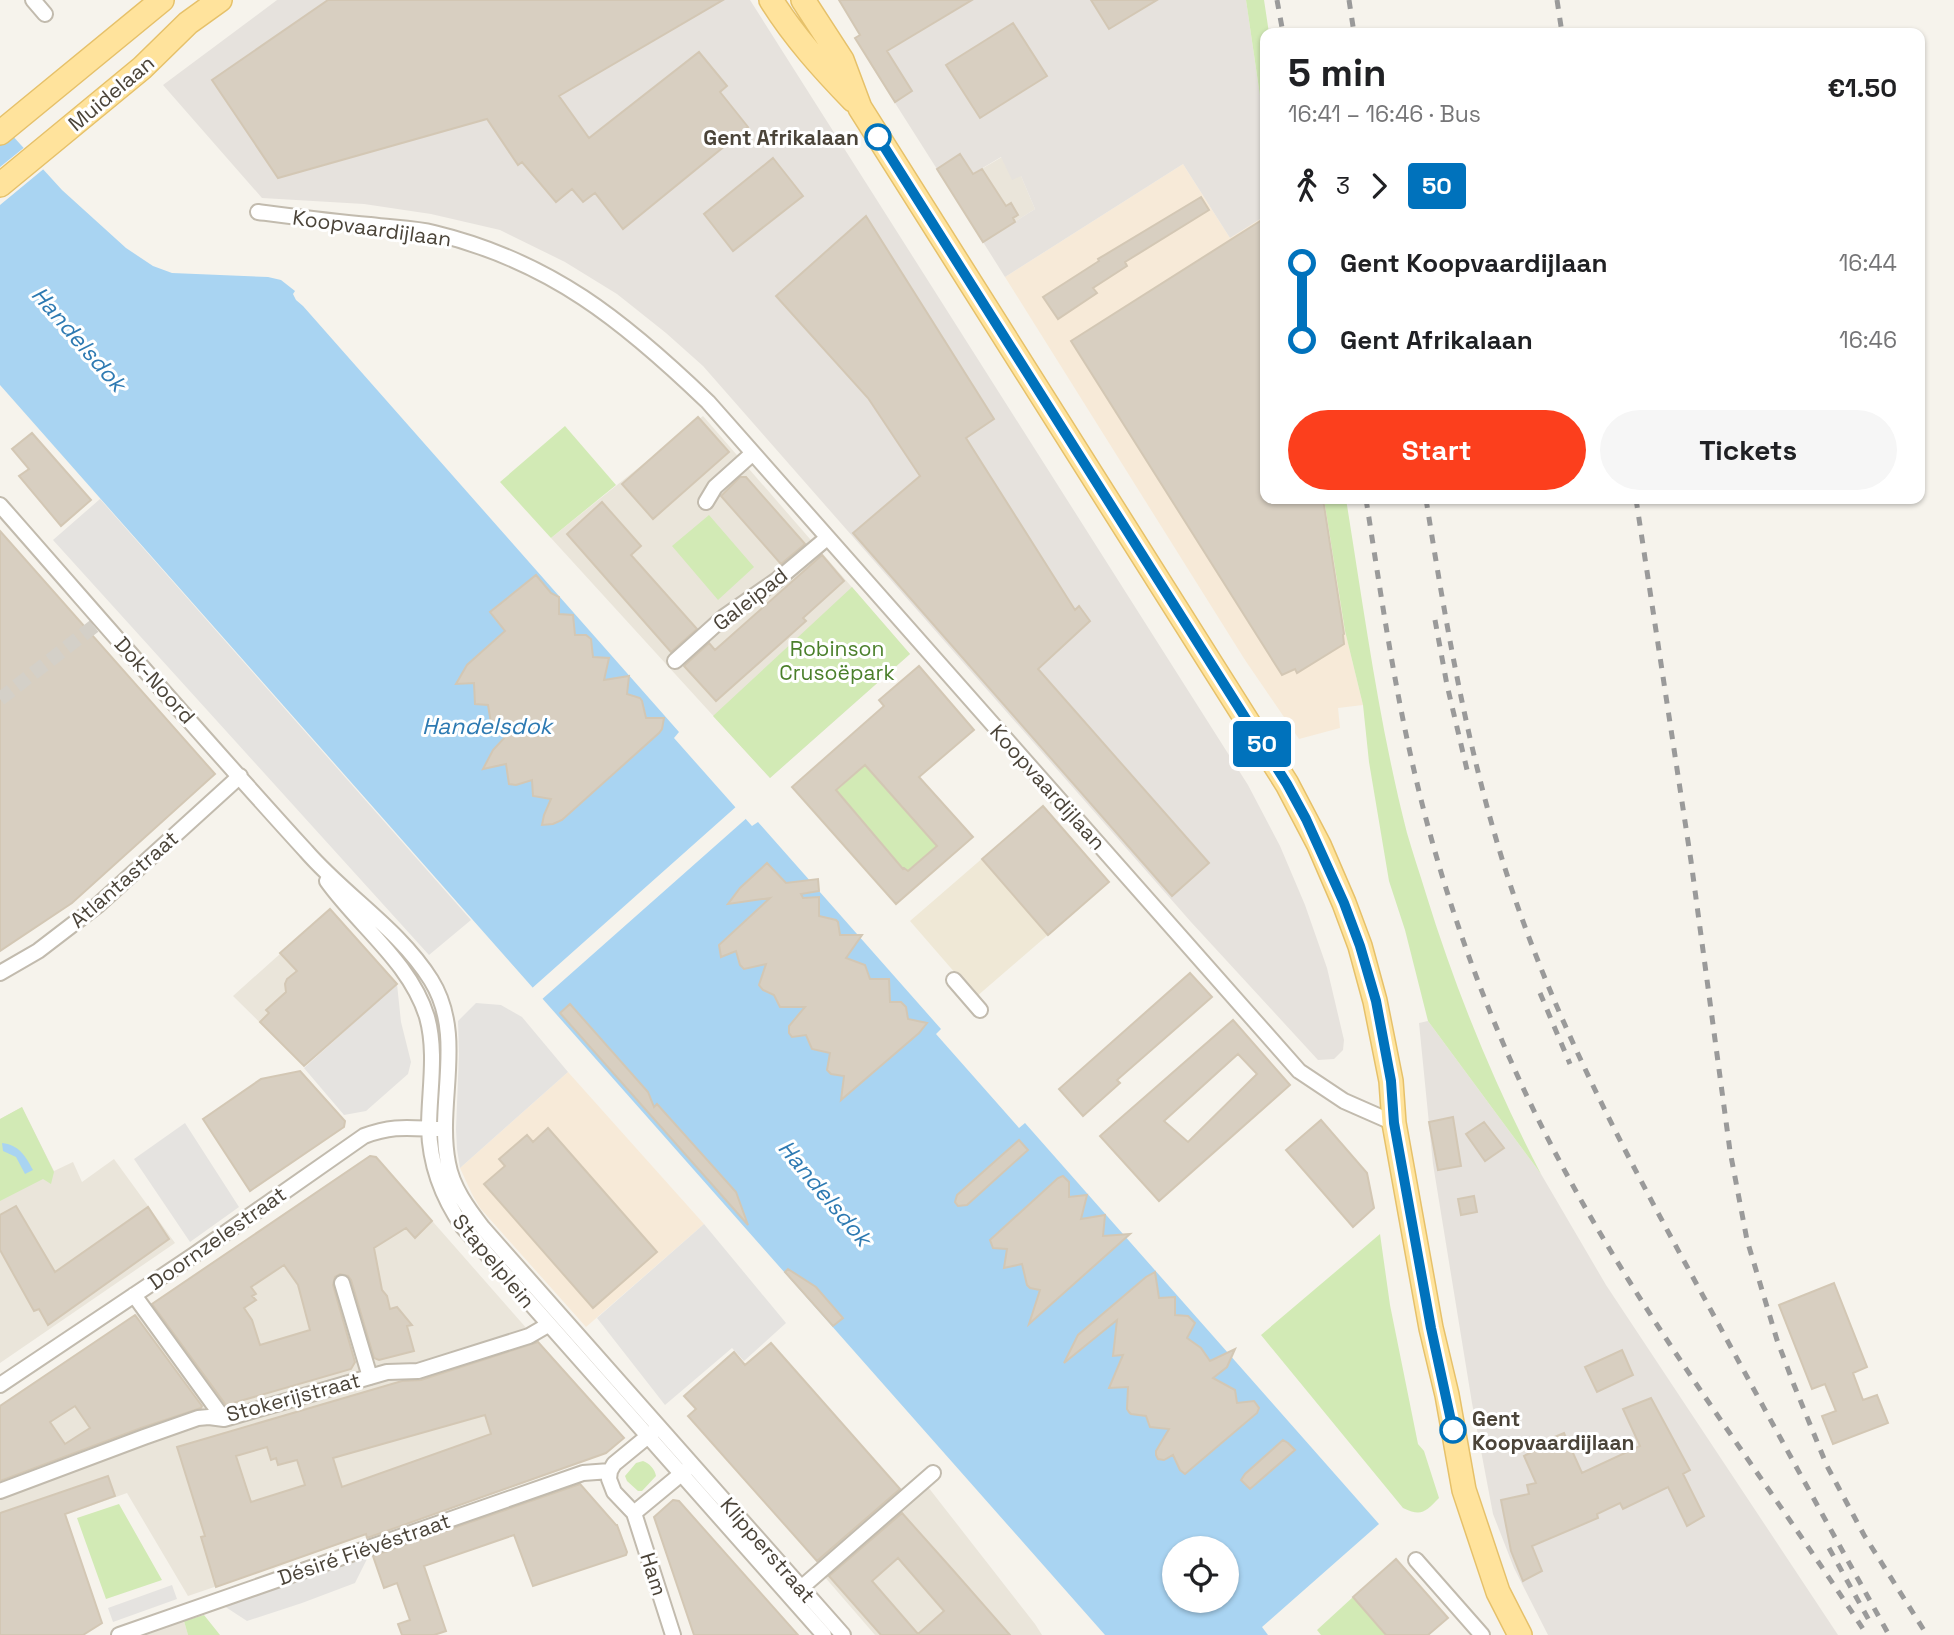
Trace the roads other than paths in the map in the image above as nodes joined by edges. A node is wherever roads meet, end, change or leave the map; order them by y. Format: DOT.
graph roads {
  1 [pos="33,0"];
  2 [pos="162,0"];
  3 [pos="220,0"];
  4 [pos="771,0"];
  5 [pos="803,0"];
  6 [pos="45,14"];
  7 [pos="860,107"];
  8 [pos="0,133"];
  9 [pos="0,185"];
  10 [pos="258,212"];
  11 [pos="753,453"];
  12 [pos="706,502"];
  13 [pos="0,505"];
  14 [pos="827,538"];
  15 [pos="675,661"];
  16 [pos="240,776"];
  17 [pos="309,855"];
  18 [pos="0,972"];
  19 [pos="954,980"];
  20 [pos="437,991"];
  21 [pos="419,999"];
  22 [pos="980,1010"];
  23 [pos="1394,1123"];
  24 [pos="429,1129"];
  25 [pos="445,1129"];
  26 [pos="342,1283"];
  27 [pos="134,1295"];
  28 [pos="548,1325"];
  29 [pos="370,1377"];
  30 [pos="616,1378"];
  31 [pos="0,1385"];
  32 [pos="604,1388"];
  33 [pos="224,1419"];
  34 [pos="659,1426"];
  35 [pos="647,1436"];
  36 [pos="693,1464"];
  37 [pos="610,1471"];
  38 [pos="933,1473"];
  39 [pos="681,1474"];
  40 [pos="0,1491"];
  41 [pos="634,1513"];
  42 [pos="1416,1560"];
  43 [pos="801,1588"];
  44 [pos="136,1632"];
  45 [pos="119,1635"];
  46 [pos="673,1635"];
  47 [pos="824,1635"];
  48 [pos="844,1635"];
  49 [pos="1482,1635"];
  50 [pos="1520,1635"];
  1 -- 6 [label="street"];
  2 -- 8 [label="main road, Muidelaan"];
  3 -- 9 [label="main road, Muidelaan"];
  4 -- 7 [label="main road"];
  5 -- 7 [label="main road"];
  7 -- 23 [label="main road"];
  10 -- 11 [label="street, Koopvaardijlaan"];
  11 -- 12 [label="street"];
  11 -- 14 [label="street, Koopvaardijlaan"];
  13 -- 16 [label="street, Dok-Noord"];
  14 -- 15 [label="street, Galeipad"];
  14 -- 23 [label="street, Koopvaardijlaan"];
  16 -- 17 [label="street, Dok-Noord"];
  16 -- 18 [label="street, Atlantastraat"];
  17 -- 20 [label="street, Dok-Noord"];
  17 -- 21 [label="street, Dok-Noord"];
  19 -- 22 [label="street"];
  20 -- 25 [label="street, Stapelplein"];
  21 -- 24 [label="street, Stapelplein"];
  23 -- 50 [label="main road"];
  24 -- 25 [label="street, Doornzelestraat"];
  24 -- 27 [label="street, Doornzelestraat"];
  24 -- 28 [label="street, Stapelplein"];
  25 -- 30 [label="street, Stapelplein"];
  26 -- 29 [label="street"];
  27 -- 31 [label="street, Doornzelestraat"];
  27 -- 33 [label="street"];
  28 -- 29 [label="street, Stokerijstraat"];
  28 -- 32 [label="street, Stapelplein"];
  29 -- 33 [label="street, Stokerijstraat"];
  30 -- 32 [label="street"];
  30 -- 34 [label="street, Stapelplein"];
  32 -- 35 [label="street, Stapelplein"];
  33 -- 40 [label="street, Stokerijstraat"];
  34 -- 35 [label="street"];
  34 -- 36 [label="street, Stapelplein"];
  35 -- 37 [label="street"];
  35 -- 39 [label="street, Stapelplein"];
  36 -- 39 [label="street"];
  36 -- 43 [label="street, Klipperstraat"];
  37 -- 41 [label="street, Ham"];
  37 -- 44 [label="street, Désiré Fiévéstraat"];
  38 -- 43 [label="street"];
  39 -- 41 [label="street"];
  39 -- 47 [label="street, Klipperstraat"];
  41 -- 46 [label="street, Ham"];
  42 -- 49 [label="street"];
  43 -- 48 [label="street, Klipperstraat"];
  44 -- 45 [label="street, Désiré Fiévéstraat"];
}
